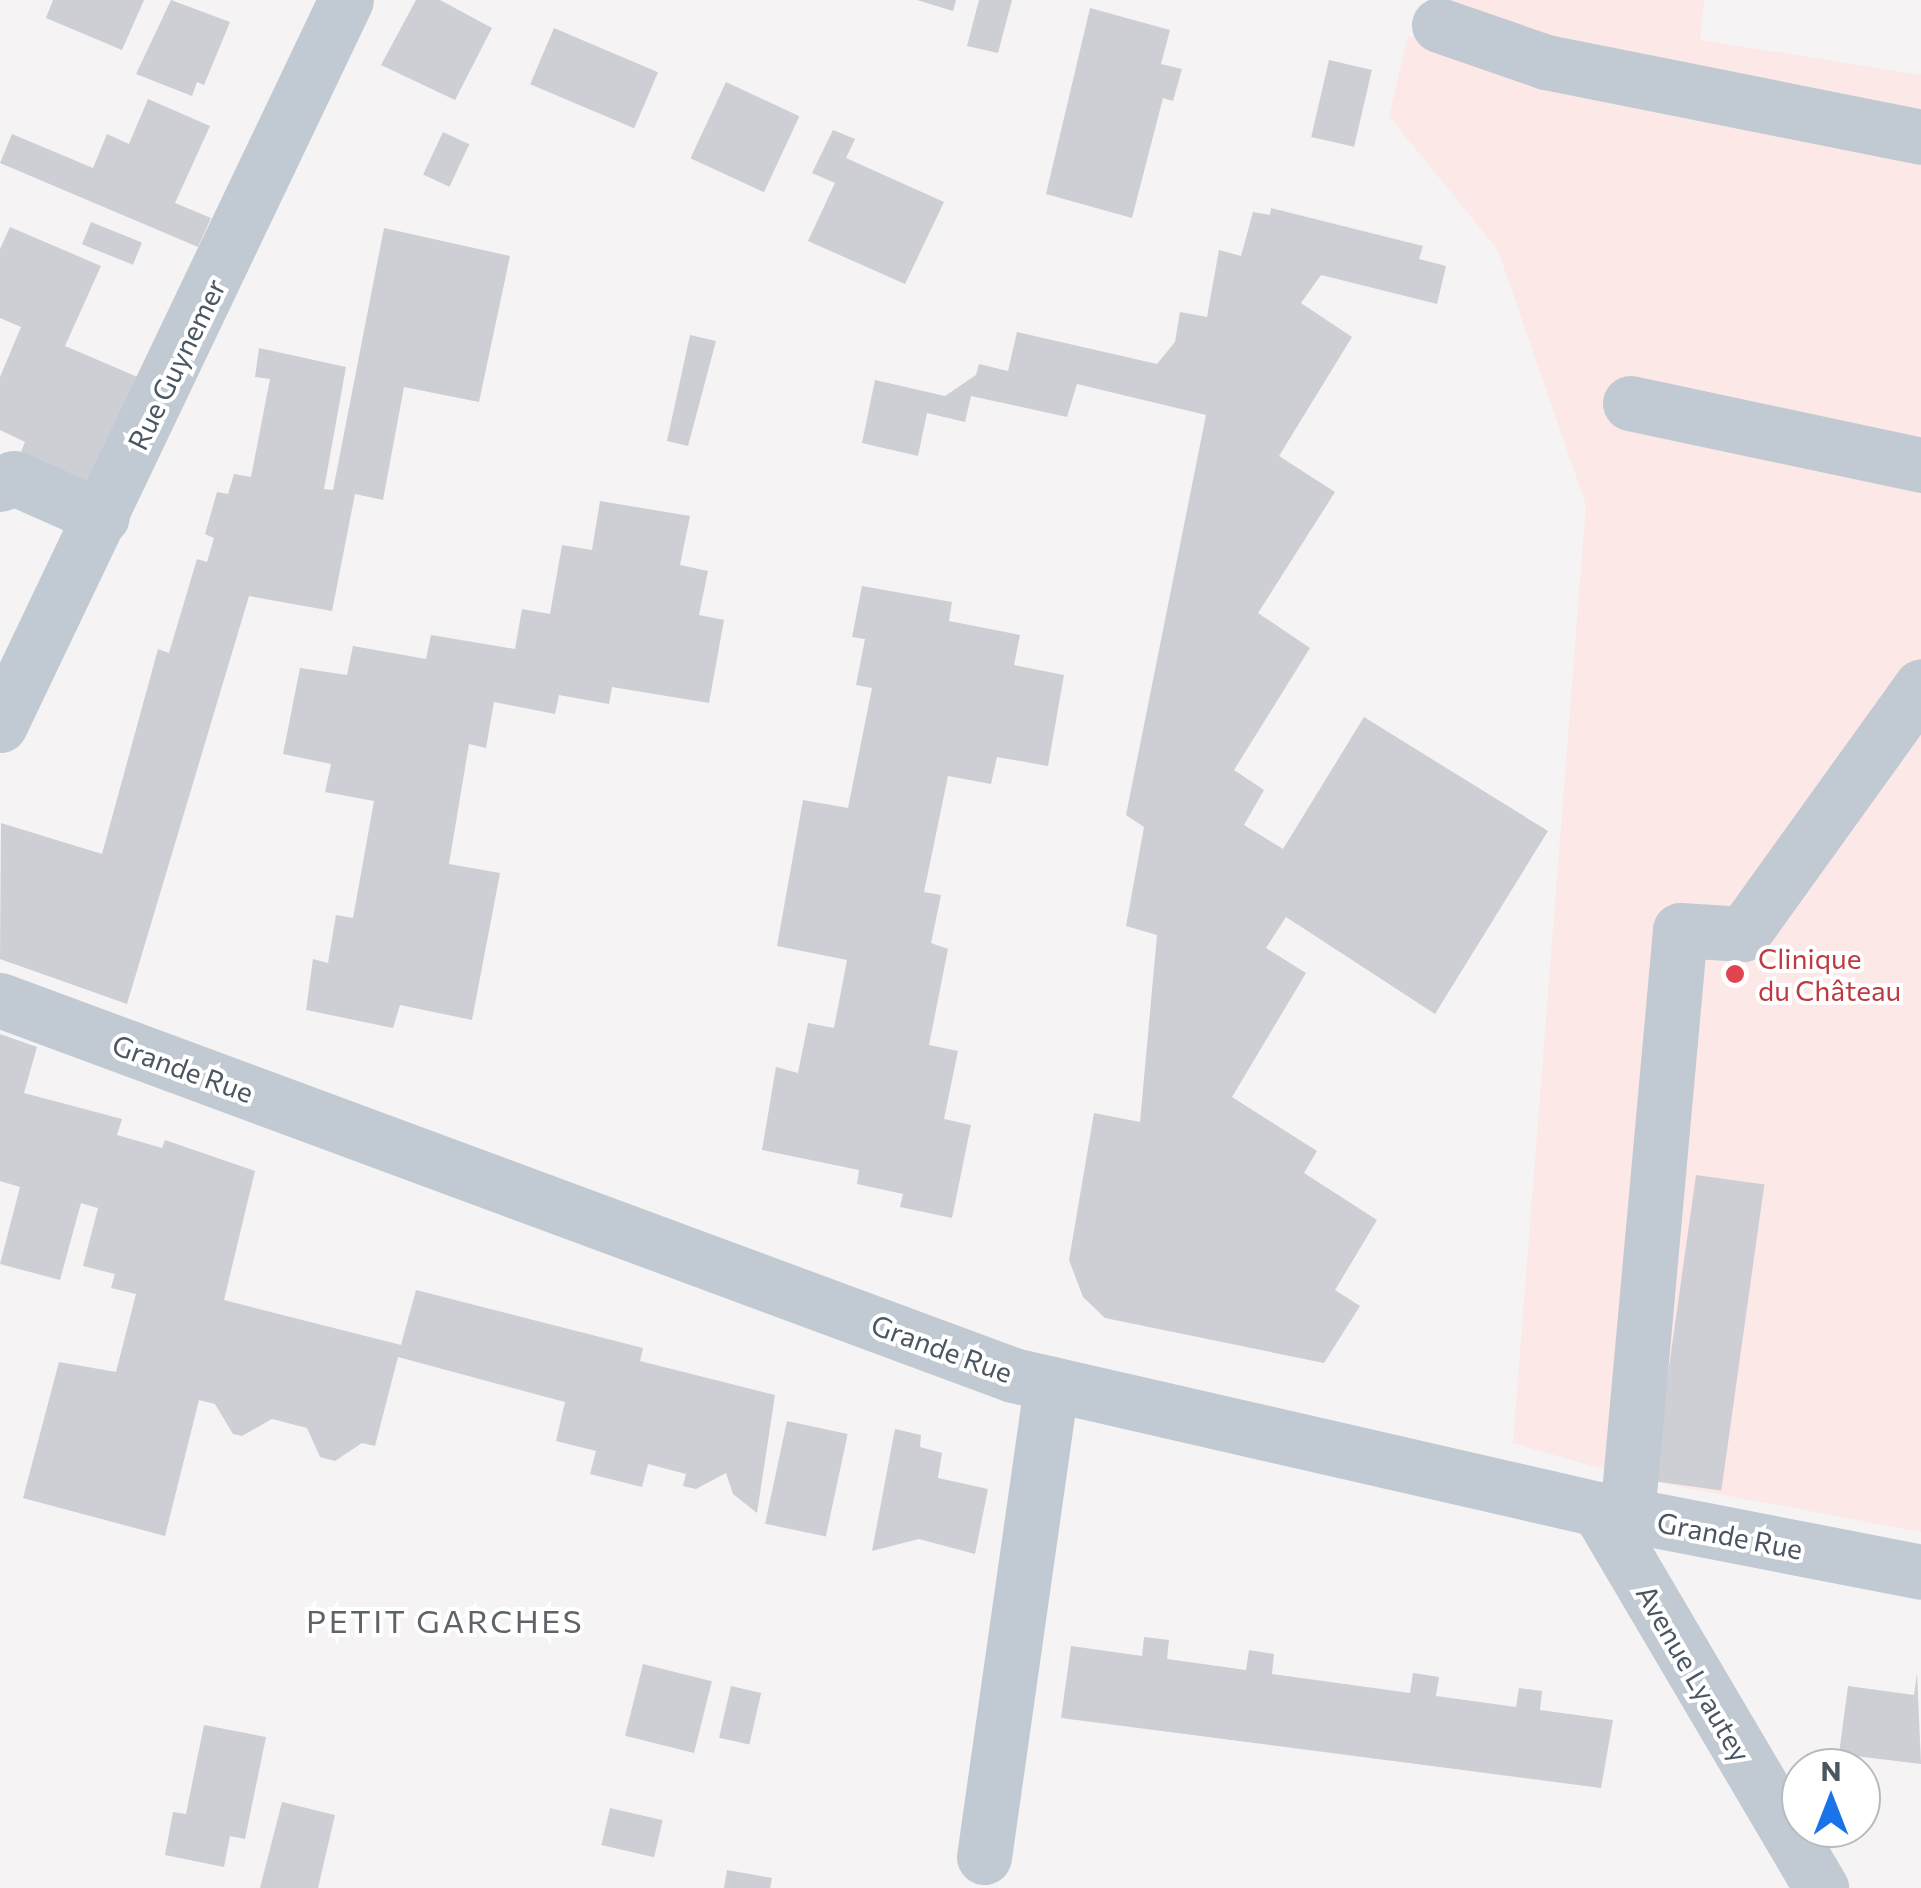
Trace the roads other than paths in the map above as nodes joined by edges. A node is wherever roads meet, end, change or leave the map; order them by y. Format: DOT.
graph roads {
  1 [pos="346,0"];
  2 [pos="1438,24"];
  3 [pos="1921,136"];
  4 [pos="1630,403"];
  5 [pos="1921,465"];
  6 [pos="0,484"];
  7 [pos="102,517"];
  8 [pos="1921,686"];
  9 [pos="0,725"];
  10 [pos="0,1000"];
  11 [pos="1051,1384"];
  12 [pos="1612,1512"];
  13 [pos="1921,1572"];
  14 [pos="984,1857"];
  15 [pos="1822,1888"];
  1 -- 7 [label="street, Rue Guynemer"];
  2 -- 3 [label="street"];
  4 -- 5 [label="street"];
  6 -- 7 [label="street"];
  7 -- 9 [label="street, Rue Guynemer"];
  8 -- 12 [label="street"];
  10 -- 11 [label="street, Grande Rue"];
  11 -- 12 [label="street, Grande Rue"];
  11 -- 14 [label="street"];
  12 -- 13 [label="street, Grande Rue"];
  12 -- 15 [label="street, Avenue Lyautey"];
}
